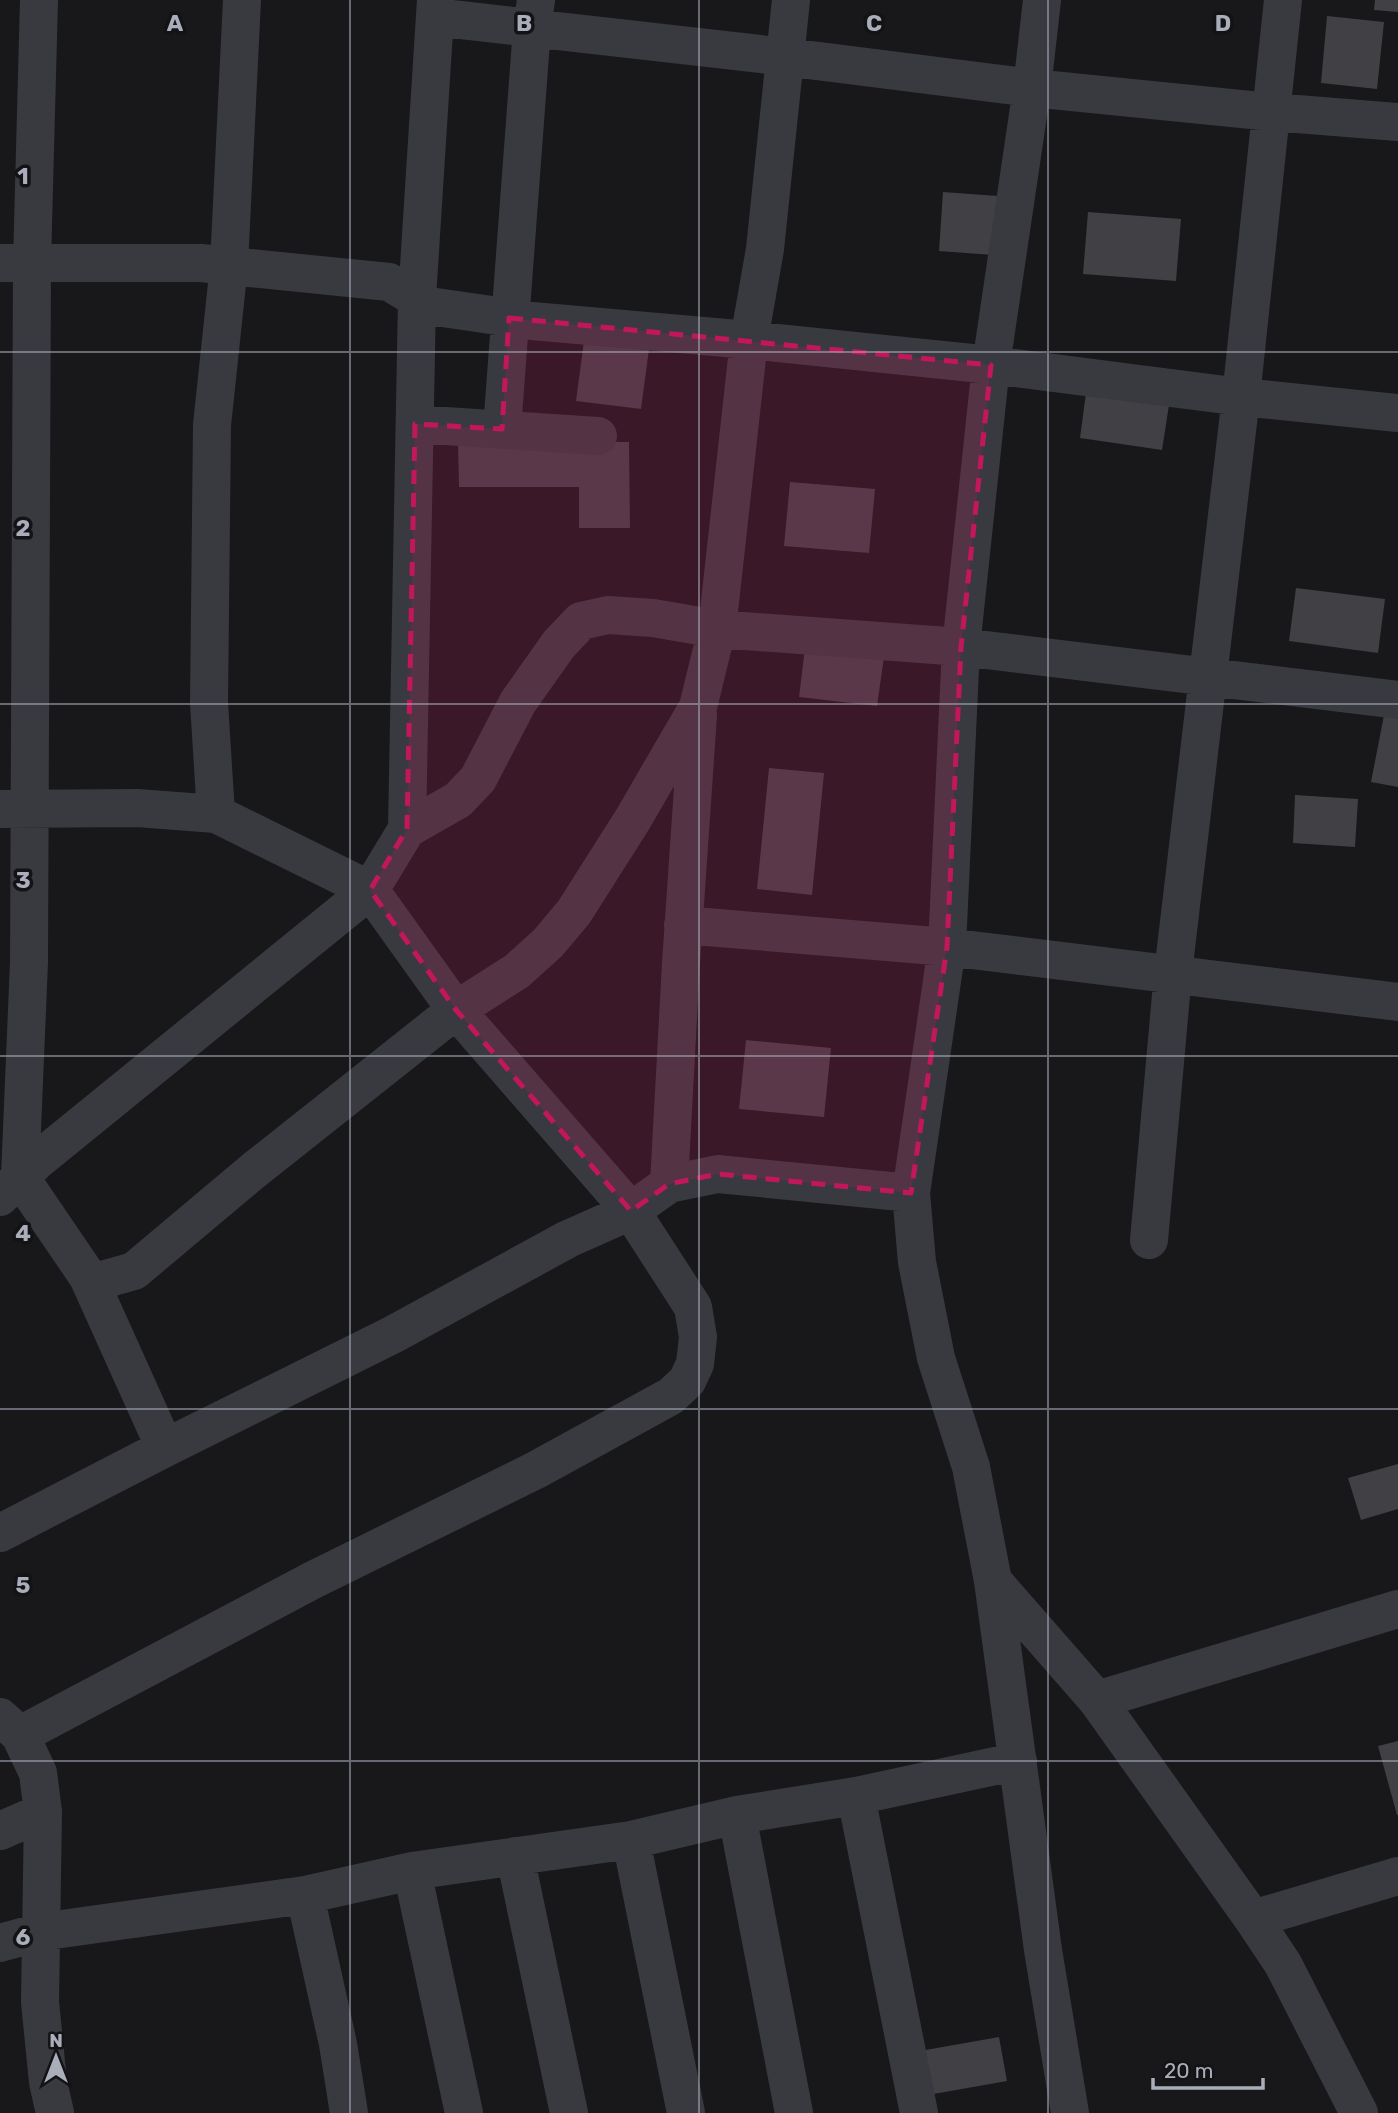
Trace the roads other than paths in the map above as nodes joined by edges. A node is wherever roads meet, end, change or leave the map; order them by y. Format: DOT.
graph roads {
  1 [pos="39,0"];
  2 [pos="242,0"];
  3 [pos="791,0"];
  4 [pos="1042,0"];
  5 [pos="1283,0"];
  6 [pos="435,9"];
  7 [pos="534,14"];
  8 [pos="786,57"];
  9 [pos="1032,88"];
  10 [pos="1272,112"];
  11 [pos="1398,122"];
  12 [pos="16,263"];
  13 [pos="229,265"];
  14 [pos="417,298"];
  15 [pos="509,318"];
  16 [pos="749,340"];
  17 [pos="991,365"];
  18 [pos="1241,397"];
  19 [pos="1398,413"];
  20 [pos="415,424"];
  21 [pos="502,429"];
  22 [pos="597,436"];
  23 [pos="717,629"];
  24 [pos="961,647"];
  25 [pos="1207,677"];
  26 [pos="1398,700"];
  27 [pos="698,707"];
  28 [pos="15,809"];
  29 [pos="216,814"];
  30 [pos="407,829"];
  31 [pos="370,890"];
  32 [pos="683,925"];
  33 [pos="947,947"];
  34 [pos="1173,973"];
  35 [pos="1398,1002"];
  36 [pos="456,1010"];
  37 [pos="669,1184"];
  38 [pos="10,1187"];
  39 [pos="911,1194"];
  40 [pos="631,1211"];
  41 [pos="1149,1240"];
  42 [pos="88,1277"];
  43 [pos="165,1448"];
  44 [pos="0,1533"];
  45 [pos="993,1581"];
  46 [pos="1398,1609"];
  47 [pos="1097,1700"];
  48 [pos="10,1726"];
  49 [pos="1018,1761"];
  50 [pos="856,1796"];
  51 [pos="737,1815"];
  52 [pos="0,1831"];
  53 [pos="42,1831"];
  54 [pos="631,1840"];
  55 [pos="515,1856"];
  56 [pos="412,1871"];
  57 [pos="1398,1876"];
  58 [pos="305,1895"];
  59 [pos="40,1919"];
  60 [pos="1253,1919"];
  61 [pos="0,1943"];
  62 [pos="55,2113"];
  63 [pos="349,2113"];
  64 [pos="464,2113"];
  65 [pos="569,2113"];
  66 [pos="686,2113"];
  67 [pos="794,2113"];
  68 [pos="919,2113"];
  69 [pos="1070,2113"];
  70 [pos="1359,2113"];
  1 -- 12 [label="street"];
  2 -- 13 [label="street"];
  3 -- 8 [label="street"];
  4 -- 9 [label="street"];
  5 -- 10 [label="street"];
  6 -- 7 [label="street"];
  6 -- 14 [label="street"];
  7 -- 8 [label="street"];
  7 -- 15 [label="street"];
  8 -- 9 [label="street"];
  8 -- 16 [label="street"];
  9 -- 10 [label="street"];
  9 -- 17 [label="street"];
  10 -- 11 [label="street"];
  10 -- 18 [label="street"];
  12 -- 13 [label="street"];
  12 -- 28 [label="street"];
  13 -- 14 [label="street"];
  13 -- 29 [label="street"];
  14 -- 15 [label="street"];
  14 -- 20 [label="street"];
  15 -- 16 [label="street"];
  15 -- 21 [label="street"];
  16 -- 17 [label="street"];
  16 -- 23 [label="street"];
  17 -- 18 [label="street"];
  17 -- 24 [label="street"];
  18 -- 19 [label="street"];
  18 -- 25 [label="street"];
  20 -- 21 [label="street"];
  20 -- 30 [label="street"];
  21 -- 22 [label="street"];
  23 -- 24 [label="street"];
  23 -- 27 [label="street"];
  23 -- 30 [label="street"];
  24 -- 25 [label="street"];
  24 -- 33 [label="street"];
  25 -- 26 [label="street"];
  25 -- 34 [label="street"];
  27 -- 32 [label="street"];
  27 -- 36 [label="street"];
  28 -- 29 [label="street"];
  28 -- 38 [label="street"];
  29 -- 31 [label="street"];
  30 -- 31 [label="street"];
  31 -- 36 [label="street"];
  31 -- 38 [label="street"];
  32 -- 33 [label="street"];
  32 -- 37 [label="street"];
  33 -- 34 [label="street"];
  33 -- 39 [label="street"];
  34 -- 35 [label="street"];
  34 -- 41 [label="street"];
  36 -- 40 [label="street"];
  36 -- 42 [label="street"];
  37 -- 39 [label="street"];
  37 -- 40 [label="street"];
  38 -- 42 [label="street"];
  39 -- 45 [label="street"];
  40 -- 43 [label="street"];
  40 -- 48 [label="street"];
  42 -- 43 [label="street"];
  43 -- 44 [label="street"];
  45 -- 47 [label="street"];
  45 -- 49 [label="street"];
  46 -- 47 [label="street"];
  47 -- 60 [label="street"];
  48 -- 53 [label="street"];
  49 -- 50 [label="street"];
  49 -- 69 [label="street"];
  50 -- 51 [label="street"];
  50 -- 68 [label="street"];
  51 -- 54 [label="street"];
  51 -- 67 [label="street"];
  52 -- 53 [label="street"];
  53 -- 59 [label="street"];
  54 -- 55 [label="street"];
  54 -- 66 [label="street"];
  55 -- 56 [label="street"];
  55 -- 65 [label="street"];
  56 -- 58 [label="street"];
  56 -- 64 [label="street"];
  57 -- 60 [label="street"];
  58 -- 59 [label="street"];
  58 -- 63 [label="street"];
  59 -- 61 [label="street"];
  59 -- 62 [label="street"];
  60 -- 70 [label="street"];
}
